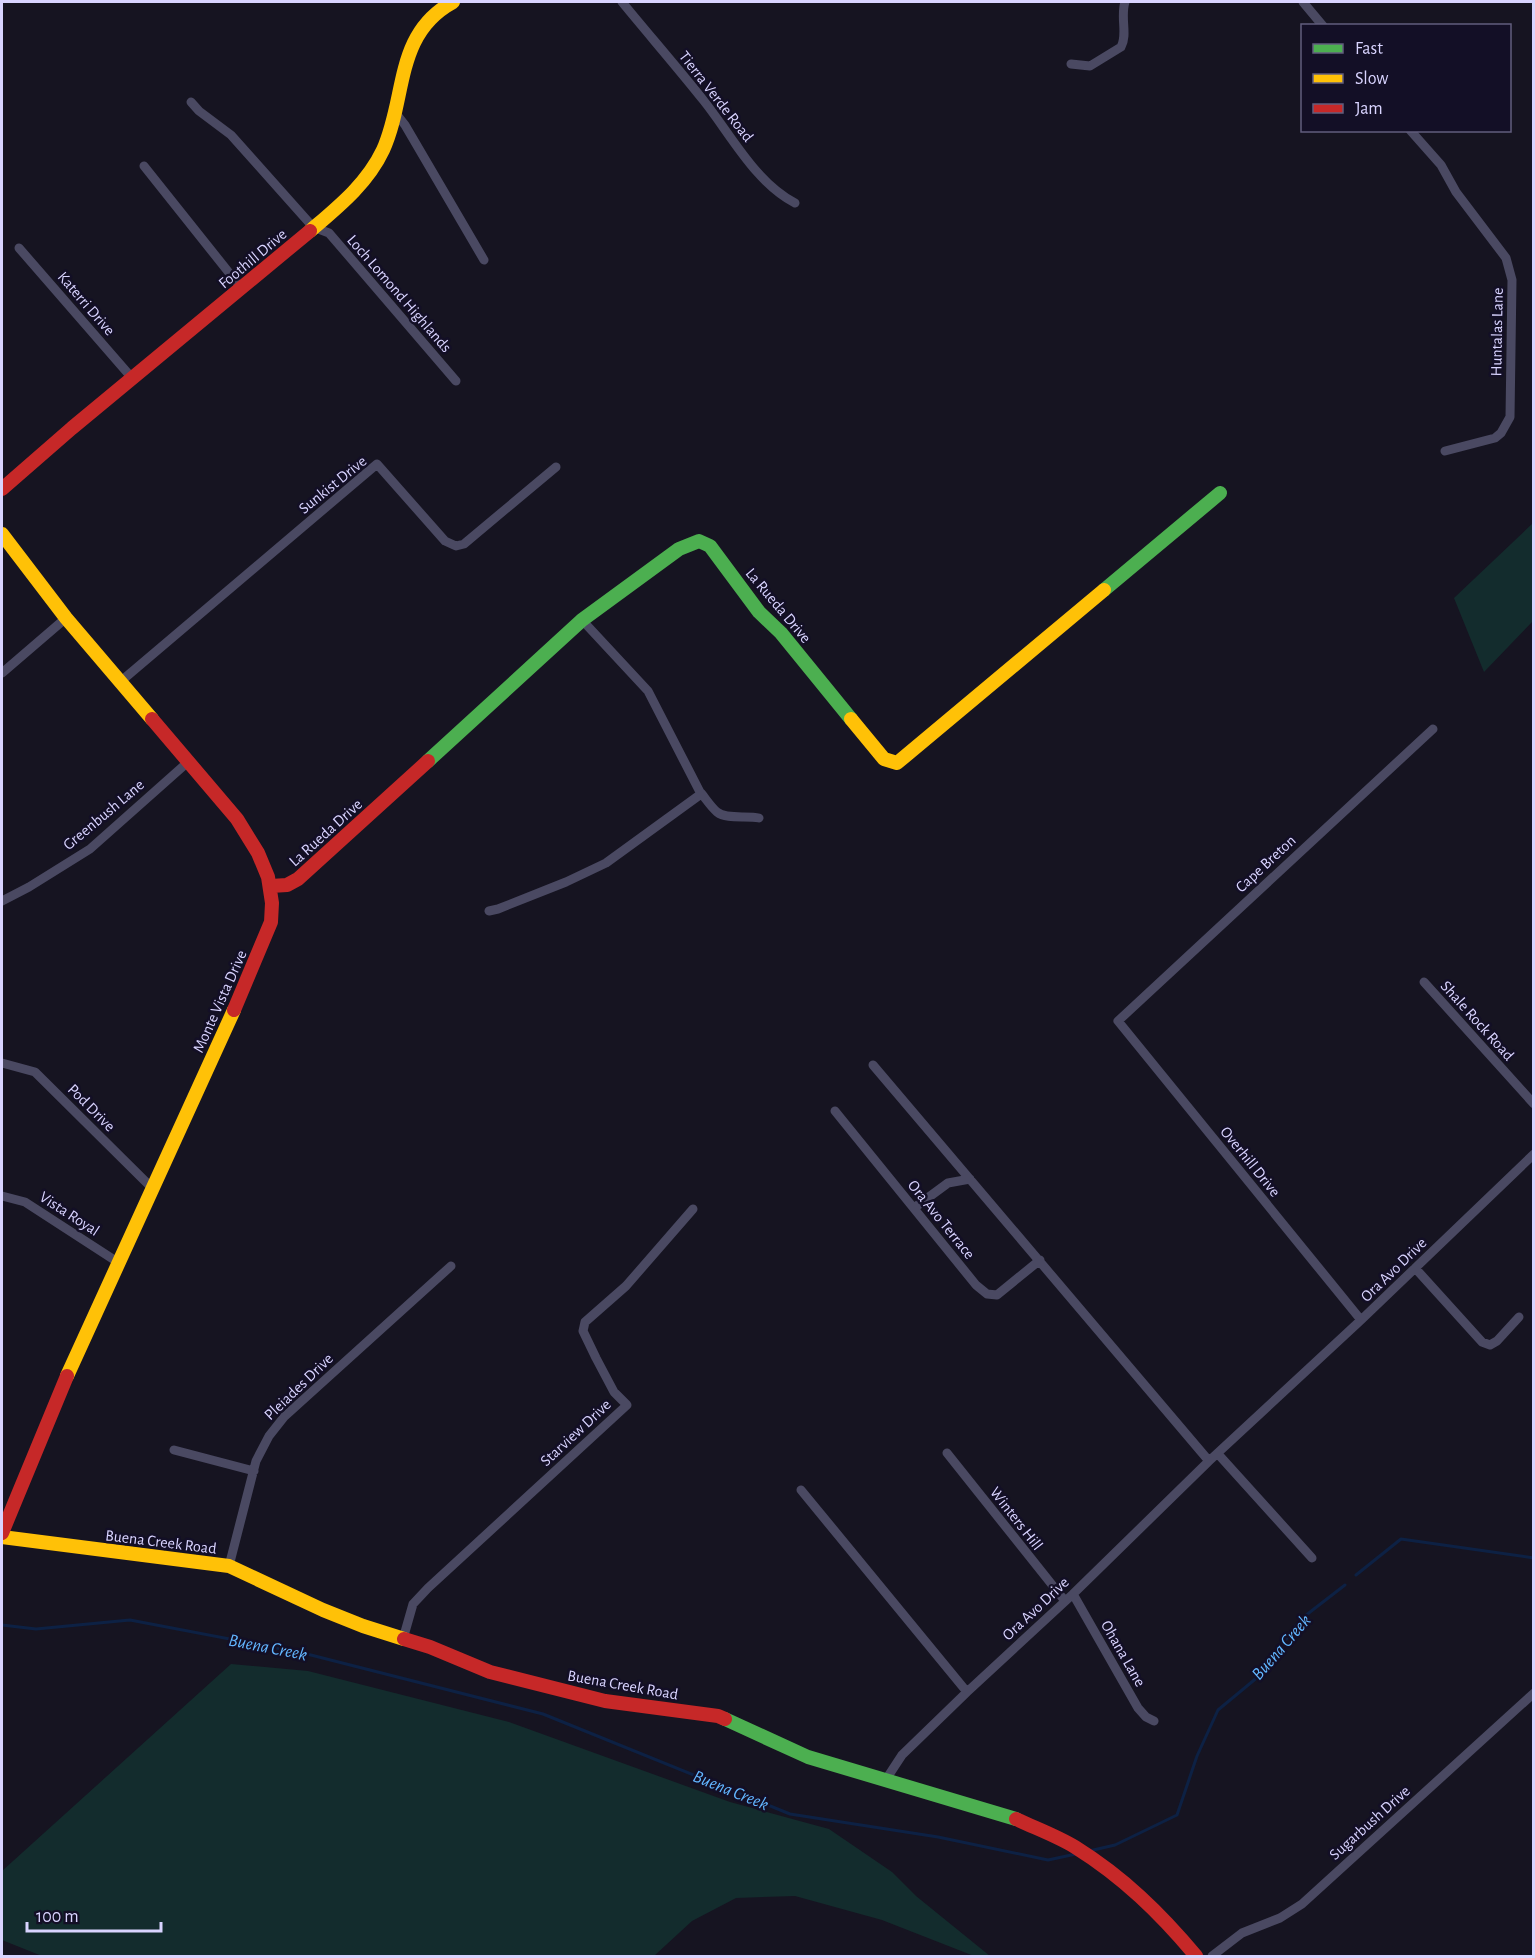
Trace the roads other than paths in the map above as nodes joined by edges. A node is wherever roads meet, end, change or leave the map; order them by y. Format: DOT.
graph roads {
  1 [pos="453,2"];
  2 [pos="622,2"];
  3 [pos="1125,2"];
  4 [pos="1303,2"];
  5 [pos="1321,24"];
  6 [pos="1071,64"];
  7 [pos="191,102"];
  8 [pos="394,111"];
  9 [pos="1412,132"];
  10 [pos="144,166"];
  11 [pos="795,203"];
  12 [pos="313,227"];
  13 [pos="19,248"];
  14 [pos="484,260"];
  15 [pos="242,289"];
  16 [pos="132,378"];
  17 [pos="456,381"];
  18 [pos="1444,451"];
  19 [pos="556,466"];
  20 [pos="2,489"];
  21 [pos="1220,493"];
  22 [pos="2,534"];
  23 [pos="66,618"];
  24 [pos="582,620"];
  25 [pos="2,673"];
  26 [pos="120,682"];
  27 [pos="1433,729"];
  28 [pos="188,762"];
  29 [pos="701,793"];
  30 [pos="759,818"];
  31 [pos="271,886"];
  32 [pos="2,901"];
  33 [pos="489,911"];
  34 [pos="1424,982"];
  35 [pos="1118,1021"];
  36 [pos="2,1063"];
  37 [pos="873,1065"];
  38 [pos="1533,1104"];
  39 [pos="835,1111"];
  40 [pos="1533,1154"];
  41 [pos="970,1179"];
  42 [pos="153,1189"];
  43 [pos="2,1196"];
  44 [pos="914,1208"];
  45 [pos="693,1209"];
  46 [pos="1040,1260"];
  47 [pos="119,1263"];
  48 [pos="451,1266"];
  49 [pos="1415,1268"];
  50 [pos="1519,1317"];
  51 [pos="1361,1320"];
  52 [pos="174,1450"];
  53 [pos="947,1453"];
  54 [pos="1218,1454"];
  55 [pos="1209,1461"];
  56 [pos="254,1471"];
  57 [pos="801,1490"];
  58 [pos="2,1535"];
  59 [pos="1312,1558"];
  60 [pos="229,1566"];
  61 [pos="1073,1594"];
  62 [pos="1065,1601"];
  63 [pos="403,1639"];
  64 [pos="967,1692"];
  65 [pos="1533,1693"];
  66 [pos="1154,1721"];
  67 [pos="885,1781"];
  68 [pos="1196,1956"];
  69 [pos="1212,1956"];
  1 -- 8 [label="main road, Foothill Drive"];
  2 -- 11 [label="street, Tierra Verde Road"];
  3 -- 6 [label="street"];
  4 -- 5 [label="street"];
  7 -- 12 [label="street, Loch Lomond Highlands"];
  8 -- 12 [label="main road, Foothill Drive"];
  8 -- 14 [label="street"];
  9 -- 18 [label="street, Huntalas Lane"];
  10 -- 15 [label="street"];
  12 -- 15 [label="main road, Foothill Drive"];
  12 -- 17 [label="street, Loch Lomond Highlands"];
  13 -- 16 [label="street, Katerri Drive"];
  15 -- 16 [label="main road, Foothill Drive"];
  16 -- 20 [label="main road, Foothill Drive"];
  19 -- 26 [label="street, Sunkist Drive"];
  21 -- 24 [label="main road, La Rueda Drive"];
  22 -- 23 [label="main road, Monte Vista Drive"];
  23 -- 25 [label="street"];
  23 -- 26 [label="main road, Monte Vista Drive"];
  24 -- 29 [label="street"];
  24 -- 31 [label="main road, La Rueda Drive"];
  26 -- 28 [label="main road, Monte Vista Drive"];
  27 -- 35 [label="street, Cape Breton"];
  28 -- 31 [label="main road, Monte Vista Drive"];
  28 -- 32 [label="street, Greenbush Lane"];
  29 -- 30 [label="street"];
  29 -- 33 [label="street"];
  31 -- 42 [label="main road, Monte Vista Drive"];
  34 -- 38 [label="street, Shale Rock Road"];
  35 -- 51 [label="street, Overhill Drive"];
  36 -- 42 [label="street, Pod Drive"];
  37 -- 41 [label="street"];
  39 -- 44 [label="street, Ora Avo Terrace"];
  40 -- 49 [label="street, Ora Avo Drive"];
  41 -- 44 [label="street"];
  41 -- 46 [label="street"];
  42 -- 47 [label="main road, Monte Vista Drive"];
  43 -- 47 [label="street, Vista Royal"];
  44 -- 46 [label="street, Ora Avo Terrace"];
  45 -- 63 [label="street, Starview Drive"];
  46 -- 55 [label="street"];
  47 -- 58 [label="main road, Monte Vista Drive"];
  48 -- 56 [label="street, Pleiades Drive"];
  49 -- 50 [label="street"];
  49 -- 51 [label="street, Ora Avo Drive"];
  51 -- 54 [label="street, Ora Avo Drive"];
  52 -- 56 [label="street"];
  53 -- 62 [label="street, Winters Hill"];
  54 -- 55 [label="street, Ora Avo Drive"];
  54 -- 59 [label="street"];
  55 -- 61 [label="street, Ora Avo Drive"];
  56 -- 60 [label="street, Pleiades Drive"];
  57 -- 64 [label="street"];
  58 -- 60 [label="main road, Buena Creek Road"];
  60 -- 63 [label="main road, Buena Creek Road"];
  61 -- 62 [label="street, Ora Avo Drive"];
  61 -- 66 [label="street, Ohana Lane"];
  62 -- 64 [label="street, Ora Avo Drive"];
  63 -- 67 [label="main road, Buena Creek Road"];
  64 -- 67 [label="street, Ora Avo Drive"];
  65 -- 69 [label="street, Sugarbush Drive"];
  67 -- 68 [label="main road, Buena Creek Road"];
}
